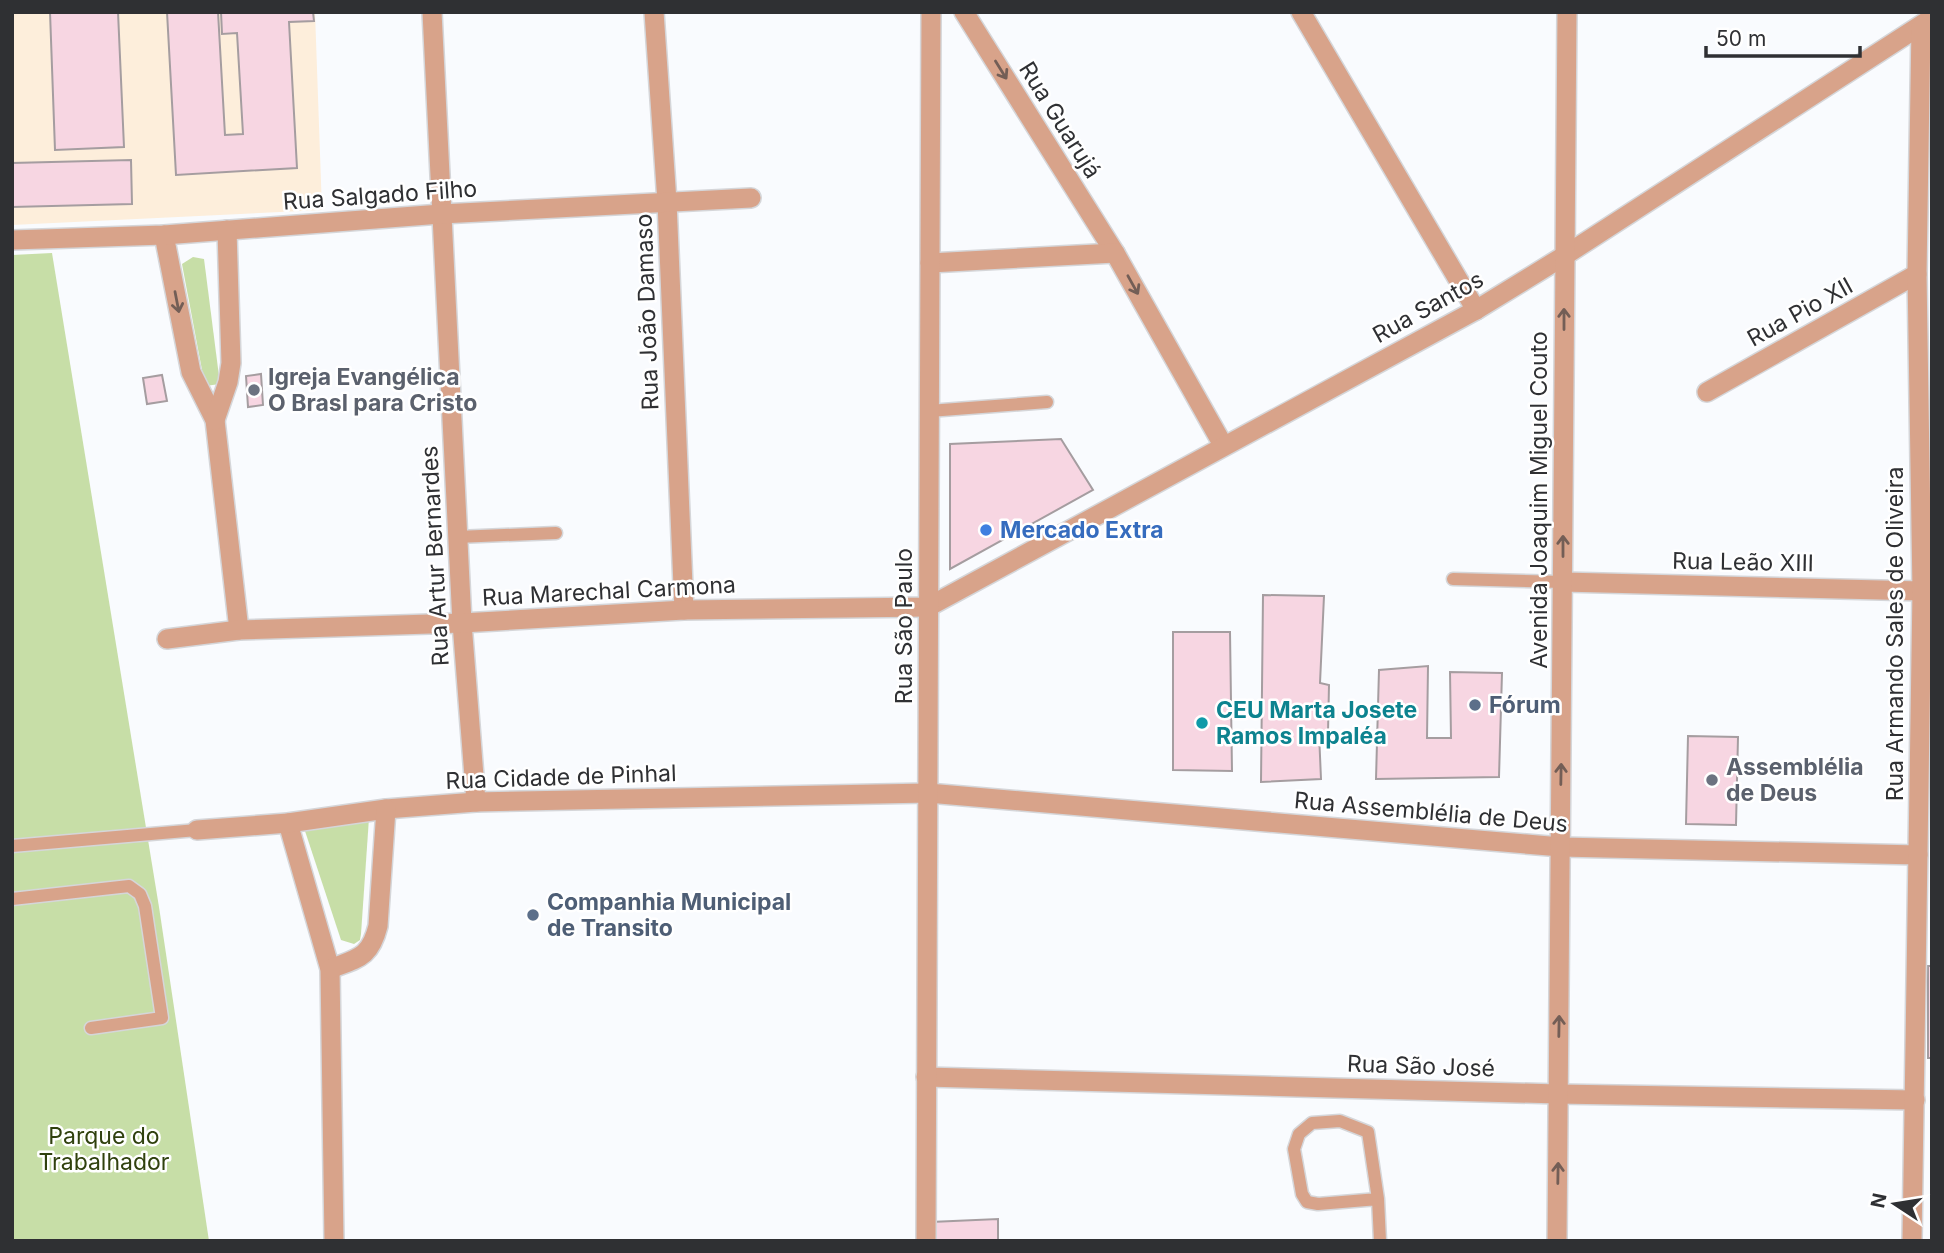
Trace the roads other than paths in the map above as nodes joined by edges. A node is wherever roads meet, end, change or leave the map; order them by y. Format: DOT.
graph roads {
  1 [pos="432,12"];
  2 [pos="654,12"];
  3 [pos="931,12"];
  4 [pos="964,12"];
  5 [pos="1301,12"];
  6 [pos="1567,12"];
  7 [pos="1926,22"];
  8 [pos="751,198"];
  9 [pos="667,202"];
  10 [pos="441,214"];
  11 [pos="227,230"];
  12 [pos="163,235"];
  13 [pos="12,240"];
  14 [pos="1115,253"];
  15 [pos="1564,256"];
  16 [pos="930,263"];
  17 [pos="1917,274"];
  18 [pos="1476,310"];
  19 [pos="1707,392"];
  20 [pos="1047,402"];
  21 [pos="929,411"];
  22 [pos="215,419"];
  23 [pos="1223,445"];
  24 [pos="556,533"];
  25 [pos="457,537"];
  26 [pos="1454,579"];
  27 [pos="1563,582"];
  28 [pos="1927,590"];
  29 [pos="928,607"];
  30 [pos="684,610"];
  31 [pos="462,623"];
  32 [pos="239,630"];
  33 [pos="167,639"];
  34 [pos="928,793"];
  35 [pos="476,802"];
  36 [pos="386,809"];
  37 [pos="288,823"];
  38 [pos="197,830"];
  39 [pos="12,846"];
  40 [pos="1561,848"];
  41 [pos="1925,855"];
  42 [pos="12,899"];
  43 [pos="330,969"];
  44 [pos="91,1028"];
  45 [pos="926,1077"];
  46 [pos="1558,1094"];
  47 [pos="1915,1100"];
  48 [pos="1378,1199"];
  49 [pos="334,1241"];
  50 [pos="926,1241"];
  51 [pos="1380,1241"];
  52 [pos="1557,1241"];
  53 [pos="1912,1241"];
  1 -- 10 [label="street, Rua Artur Bernardes"];
  2 -- 9 [label="street, Rua João Damaso"];
  3 -- 16 [label="street, Rua São Paulo"];
  4 -- 14 [label="street, Rua Guarujá, one-way"];
  5 -- 18 [label="street"];
  6 -- 15 [label="street, Avenida Joaquim Miguel Couto"];
  7 -- 15 [label="street, Rua Santos"];
  7 -- 17 [label="street, Rua Armando Sales de Oliveira"];
  8 -- 9 [label="street, Rua Salgado Filho"];
  9 -- 10 [label="street, Rua Salgado Filho"];
  9 -- 30 [label="street, Rua João Damaso"];
  10 -- 11 [label="street, Rua Salgado Filho"];
  10 -- 25 [label="street, Rua Artur Bernardes"];
  11 -- 12 [label="street, Rua Salgado Filho"];
  11 -- 22 [label="street"];
  12 -- 13 [label="street, Rua Salgado Filho"];
  12 -- 22 [label="street, one-way"];
  14 -- 16 [label="street"];
  14 -- 23 [label="street, Rua Guarujá, one-way"];
  15 -- 18 [label="street, Rua Santos"];
  27 -- 15 [label="street, Avenida Joaquim Miguel Couto, one-way"];
  16 -- 21 [label="street, Rua São Paulo"];
  17 -- 19 [label="street, Rua Pio XII"];
  17 -- 28 [label="street, Rua Armando Sales de Oliveira"];
  18 -- 23 [label="street, Rua Santos"];
  20 -- 21 [label="lane"];
  21 -- 29 [label="street, Rua São Paulo"];
  22 -- 32 [label="street"];
  23 -- 29 [label="street, Rua Santos"];
  24 -- 25 [label="lane"];
  25 -- 31 [label="street, Rua Artur Bernardes"];
  26 -- 27 [label="lane"];
  27 -- 28 [label="street, Rua Leão XIII"];
  40 -- 27 [label="street, Avenida Joaquim Miguel Couto, one-way"];
  28 -- 41 [label="street, Rua Armando Sales de Oliveira"];
  29 -- 30 [label="street, Rua Marechal Carmona"];
  29 -- 34 [label="street, Rua São Paulo"];
  30 -- 31 [label="street, Rua Marechal Carmona"];
  31 -- 32 [label="street, Rua Marechal Carmona"];
  31 -- 35 [label="street, Rua Artur Bernardes"];
  32 -- 33 [label="street, Rua Marechal Carmona"];
  34 -- 35 [label="street, Rua Cidade de Pinhal"];
  34 -- 40 [label="street, Rua Assemblélia de Deus"];
  34 -- 45 [label="street, Rua São Paulo"];
  35 -- 36 [label="street, Rua Cidade de Pinhal"];
  36 -- 37 [label="street, Rua Cidade de Pinhal"];
  36 -- 43 [label="street"];
  37 -- 38 [label="street, Rua Cidade de Pinhal"];
  37 -- 43 [label="street"];
  38 -- 39 [label="lane"];
  40 -- 41 [label="street, Rua Assemblélia de Deus"];
  46 -- 40 [label="street, Avenida Joaquim Miguel Couto, one-way"];
  41 -- 47 [label="street, Rua Armando Sales de Oliveira"];
  42 -- 44 [label="lane"];
  43 -- 49 [label="street"];
  45 -- 46 [label="street, Rua São José"];
  45 -- 50 [label="street, Rua São Paulo"];
  46 -- 47 [label="street, Rua São José"];
  52 -- 46 [label="street, Avenida Joaquim Miguel Couto, one-way"];
  47 -- 53 [label="street, Rua Armando Sales de Oliveira"];
  48 -- 48 [label="lane"];
  48 -- 51 [label="lane"];
}
